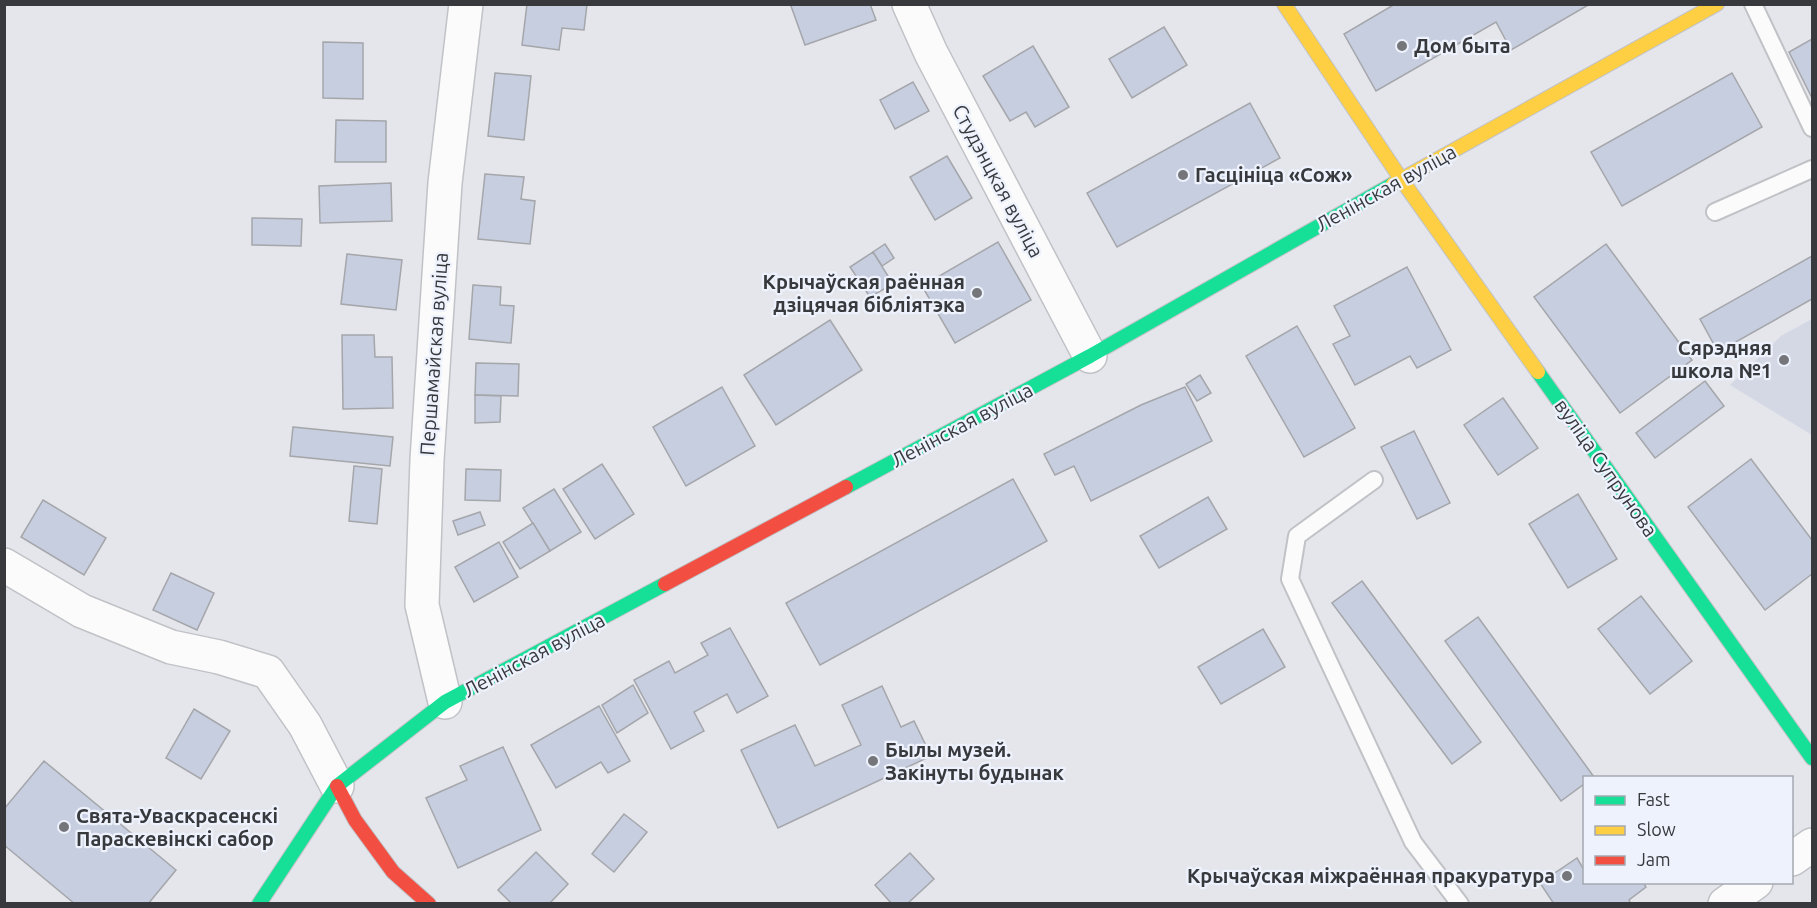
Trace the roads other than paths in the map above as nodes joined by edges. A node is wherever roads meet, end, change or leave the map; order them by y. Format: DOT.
graph roads {
  1 [pos="466,4"];
  2 [pos="909,4"];
  3 [pos="1284,4"];
  4 [pos="1718,4"];
  5 [pos="1753,4"];
  6 [pos="1812,128"];
  7 [pos="1812,169"];
  8 [pos="1401,179"];
  9 [pos="1714,212"];
  10 [pos="1090,356"];
  11 [pos="1374,480"];
  12 [pos="4,565"];
  13 [pos="445,702"];
  14 [pos="1812,758"];
  15 [pos="337,786"];
  16 [pos="1812,845"];
  17 [pos="1793,858"];
  18 [pos="1753,884"];
  19 [pos="259,903"];
  20 [pos="429,903"];
  21 [pos="1460,903"];
  22 [pos="1725,903"];
  1 -- 13 [label="street, Першамайская вуліца"];
  2 -- 10 [label="street, Студэнцкая вуліца"];
  3 -- 8 [label="main road, вуліца Супрунова"];
  4 -- 8 [label="main road, Ленінская вуліца"];
  5 -- 6 [label="lane"];
  7 -- 9 [label="lane"];
  8 -- 10 [label="main road, Ленінская вуліца"];
  8 -- 14 [label="main road, вуліца Супрунова"];
  10 -- 13 [label="main road, Ленінская вуліца"];
  11 -- 21 [label="lane"];
  12 -- 15 [label="street"];
  13 -- 15 [label="main road, Ленінская вуліца"];
  15 -- 19 [label="main road, Ленінская вуліца"];
  15 -- 20 [label="main road"];
  16 -- 17 [label="street"];
  18 -- 22 [label="street"];
}
